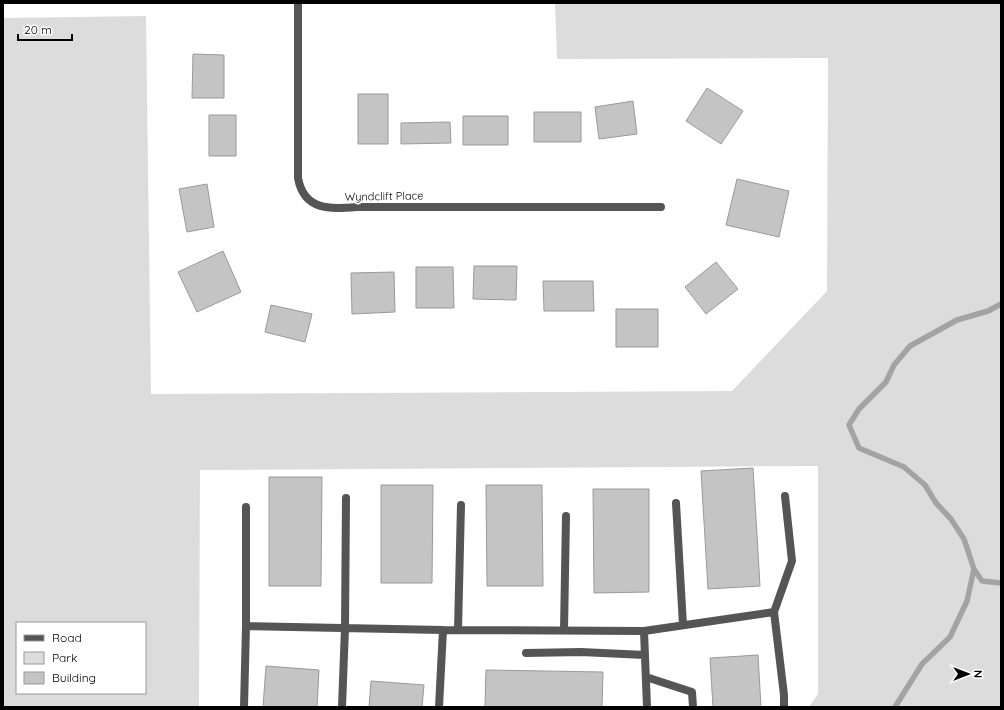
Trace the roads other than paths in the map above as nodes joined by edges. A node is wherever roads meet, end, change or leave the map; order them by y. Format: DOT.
graph roads {
  1 [pos="298,3"];
  2 [pos="662,207"];
  3 [pos="785,496"];
  4 [pos="346,498"];
  5 [pos="676,503"];
  6 [pos="461,505"];
  7 [pos="246,507"];
  8 [pos="566,516"];
  9 [pos="774,612"];
  10 [pos="683,625"];
  11 [pos="246,626"];
  12 [pos="345,628"];
  13 [pos="443,630"];
  14 [pos="458,630"];
  15 [pos="564,630"];
  16 [pos="644,631"];
  17 [pos="526,653"];
  18 [pos="645,655"];
  19 [pos="646,677"];
  20 [pos="244,707"];
  21 [pos="342,707"];
  22 [pos="439,707"];
  23 [pos="647,707"];
  24 [pos="693,707"];
  25 [pos="784,707"];
  1 -- 2 [label="street, Wyndclift Place"];
  3 -- 9 [label="street"];
  4 -- 12 [label="street"];
  5 -- 10 [label="street"];
  6 -- 14 [label="street"];
  7 -- 11 [label="street"];
  8 -- 15 [label="street"];
  9 -- 10 [label="street"];
  9 -- 25 [label="street"];
  10 -- 16 [label="street"];
  11 -- 12 [label="street"];
  11 -- 20 [label="street"];
  12 -- 13 [label="street"];
  12 -- 21 [label="street"];
  13 -- 14 [label="street"];
  13 -- 22 [label="street"];
  14 -- 15 [label="street"];
  15 -- 16 [label="street"];
  16 -- 18 [label="street"];
  17 -- 18 [label="street"];
  18 -- 19 [label="street"];
  19 -- 23 [label="street"];
  19 -- 24 [label="street"];
}
